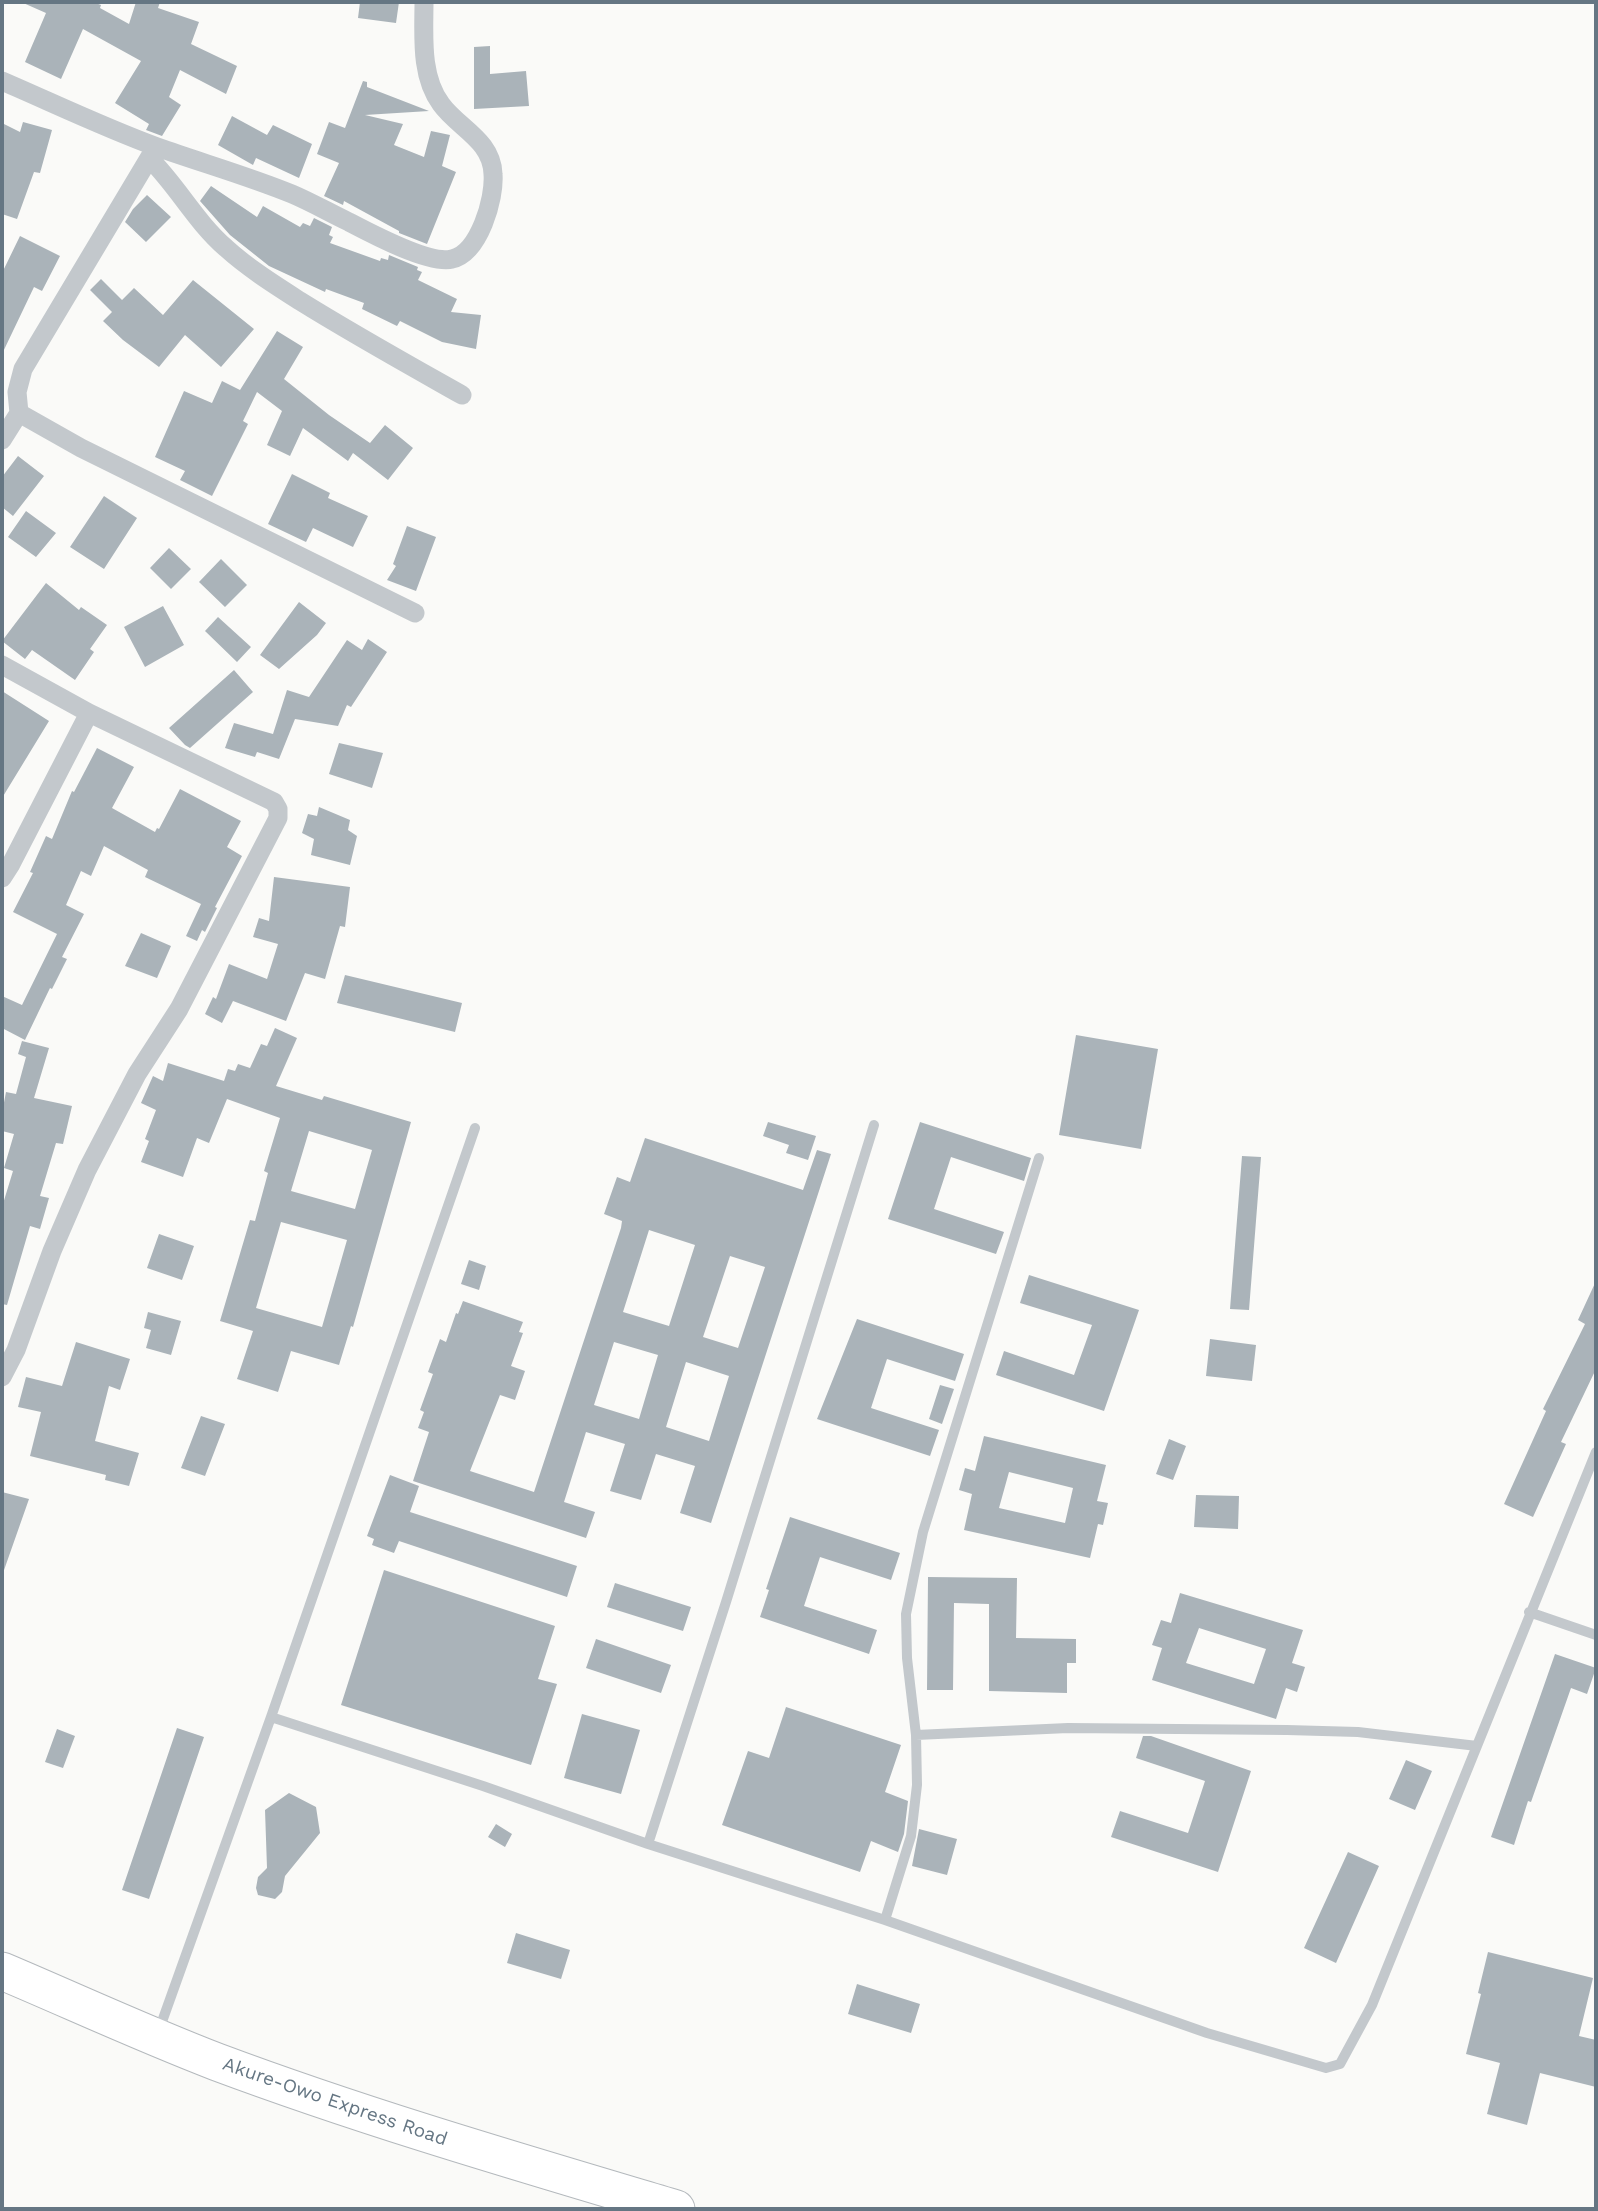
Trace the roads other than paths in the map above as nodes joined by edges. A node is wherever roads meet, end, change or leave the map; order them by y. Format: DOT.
graph roads {
  1 [pos="424,2"];
  2 [pos="2,81"];
  3 [pos="153,153"];
  4 [pos="462,395"];
  5 [pos="19,412"];
  6 [pos="2,440"];
  7 [pos="415,613"];
  8 [pos="2,665"];
  9 [pos="89,713"];
  10 [pos="2,877"];
  11 [pos="874,1125"];
  12 [pos="475,1128"];
  13 [pos="1039,1158"];
  14 [pos="2,1377"];
  15 [pos="1596,1452"];
  16 [pos="1529,1612"];
  17 [pos="1596,1635"];
  18 [pos="271,1717"];
  19 [pos="916,1735"];
  20 [pos="1477,1746"];
  21 [pos="648,1844"];
  22 [pos="885,1920"];
  23 [pos="2,1971"];
  24 [pos="157,2037"];
  25 [pos="676,2209"];
  1 -- 3 [label="street"];
  2 -- 3 [label="street"];
  3 -- 4 [label="street"];
  3 -- 5 [label="street"];
  5 -- 6 [label="street"];
  5 -- 7 [label="street"];
  8 -- 9 [label="street"];
  9 -- 10 [label="street"];
  9 -- 14 [label="street"];
  11 -- 21 [label="lane"];
  12 -- 18 [label="lane"];
  13 -- 19 [label="lane"];
  15 -- 16 [label="lane"];
  16 -- 17 [label="lane"];
  16 -- 20 [label="lane"];
  18 -- 21 [label="lane"];
  18 -- 24 [label="lane"];
  19 -- 20 [label="lane"];
  19 -- 22 [label="lane"];
  20 -- 22 [label="lane"];
  21 -- 22 [label="lane"];
  23 -- 24 [label="highway, Akure-Owo Express Road"];
  24 -- 25 [label="highway, Akure-Owo Express Road"];
}
